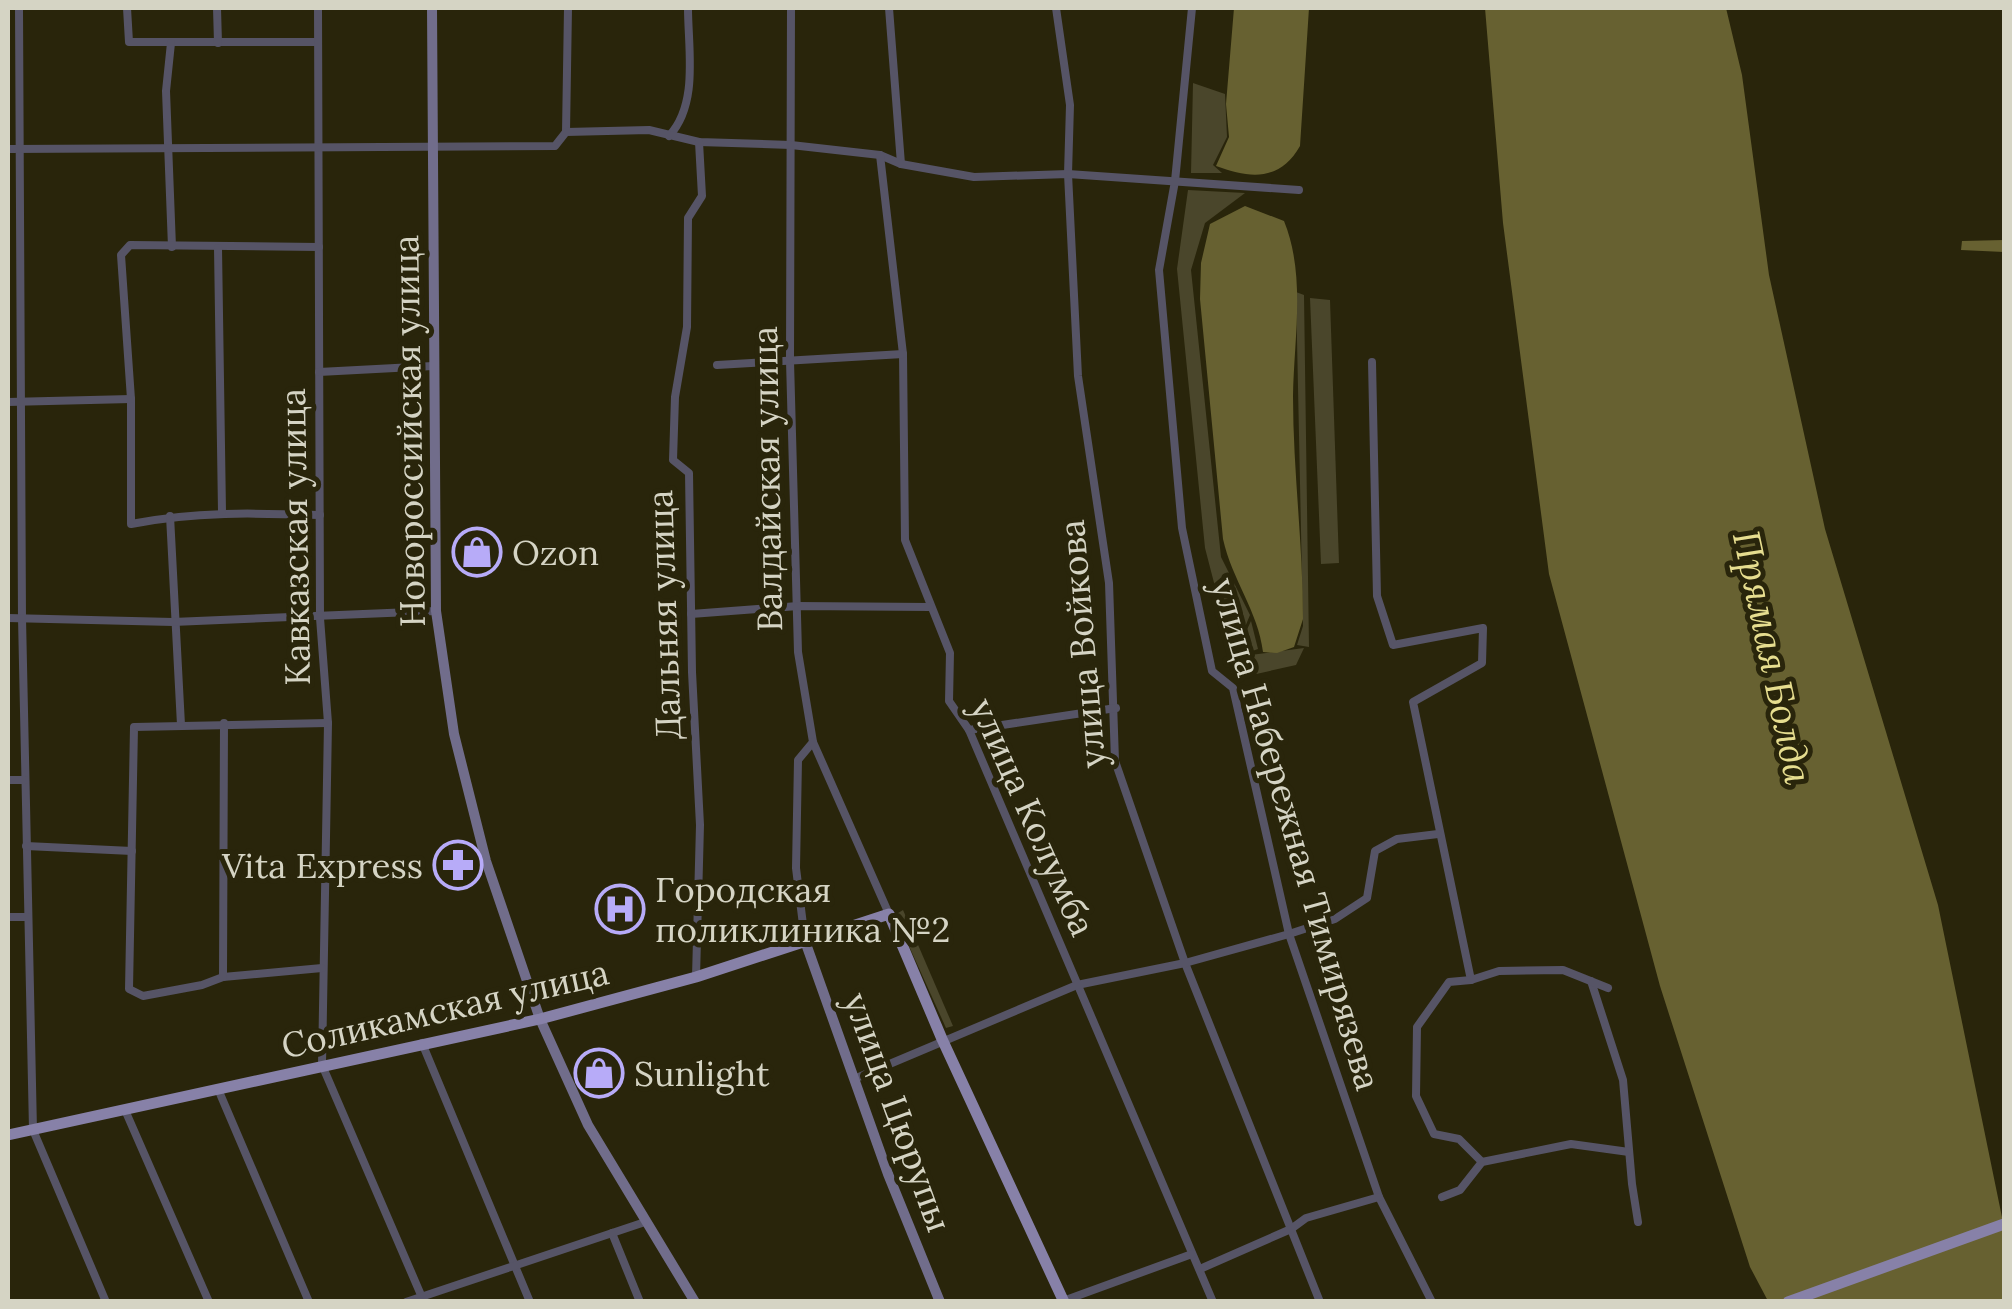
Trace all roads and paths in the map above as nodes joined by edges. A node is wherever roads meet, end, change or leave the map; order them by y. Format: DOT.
graph roads {
  1 [pos="19,8"];
  2 [pos="127,8"];
  3 [pos="217,8"];
  4 [pos="318,8"];
  5 [pos="432,8"];
  6 [pos="568,8"];
  7 [pos="688,8"];
  8 [pos="791,8"];
  9 [pos="889,8"];
  10 [pos="1056,8"];
  11 [pos="1192,8"];
  12 [pos="318,42"];
  13 [pos="218,43"];
  14 [pos="171,44"];
  15 [pos="566,132"];
  16 [pos="669,136"];
  17 [pos="700,142"];
  18 [pos="790,145"];
  19 [pos="170,148"];
  20 [pos="8,149"];
  21 [pos="19,149"];
  22 [pos="318,149"];
  23 [pos="433,149"];
  24 [pos="880,155"];
  25 [pos="901,164"];
  26 [pos="1068,174"];
  27 [pos="1175,181"];
  28 [pos="1299,190"];
  29 [pos="172,247"];
  30 [pos="319,247"];
  31 [pos="218,248"];
  32 [pos="903,354"];
  33 [pos="790,361"];
  34 [pos="1372,362"];
  35 [pos="717,365"];
  36 [pos="433,366"];
  37 [pos="319,372"];
  38 [pos="131,399"];
  39 [pos="8,402"];
  40 [pos="20,403"];
  41 [pos="222,512"];
  42 [pos="320,515"];
  43 [pos="170,516"];
  44 [pos="798,606"];
  45 [pos="930,608"];
  46 [pos="436,612"];
  47 [pos="691,614"];
  48 [pos="8,618"];
  49 [pos="22,618"];
  50 [pos="320,618"];
  51 [pos="173,622"];
  52 [pos="1116,708"];
  53 [pos="224,723"];
  54 [pos="328,723"];
  55 [pos="181,725"];
  56 [pos="969,730"];
  57 [pos="814,742"];
  58 [pos="8,780"];
  59 [pos="25,780"];
  60 [pos="1438,834"];
  61 [pos="26,846"];
  62 [pos="132,851"];
  63 [pos="889,914"];
  64 [pos="8,917"];
  65 [pos="28,917"];
  66 [pos="1289,934"];
  67 [pos="805,941"];
  68 [pos="1184,963"];
  69 [pos="322,968"];
  70 [pos="223,977"];
  71 [pos="696,978"];
  72 [pos="1470,980"];
  73 [pos="1591,981"];
  74 [pos="1077,985"];
  75 [pos="1608,988"];
  76 [pos="540,1020"];
  77 [pos="942,1039"];
  78 [pos="422,1043"];
  79 [pos="322,1065"];
  80 [pos="854,1079"];
  81 [pos="218,1089"];
  82 [pos="125,1110"];
  83 [pos="33,1130"];
  84 [pos="8,1135"];
  85 [pos="1629,1152"];
  86 [pos="1482,1162"];
  87 [pos="1379,1197"];
  88 [pos="1442,1197"];
  89 [pos="645,1222"];
  90 [pos="1638,1222"];
  91 [pos="2004,1224"];
  92 [pos="1291,1229"];
  93 [pos="612,1233"];
  94 [pos="1192,1254"];
  95 [pos="515,1265"];
  96 [pos="1200,1268"];
  97 [pos="422,1299"];
  98 [pos="1064,1301"];
  99 [pos="106,1302"];
  100 [pos="209,1302"];
  101 [pos="309,1302"];
  102 [pos="406,1302"];
  103 [pos="530,1302"];
  104 [pos="640,1302"];
  105 [pos="695,1302"];
  106 [pos="940,1302"];
  107 [pos="1213,1302"];
  108 [pos="1320,1302"];
  109 [pos="1432,1302"];
  110 [pos="1788,1302"];
  1 -- 21 [label="street"];
  2 -- 14 [label="street"];
  3 -- 13 [label="street"];
  4 -- 12 [label="street, Кавказская улица"];
  5 -- 23 [label="street, Новороссийская улица"];
  6 -- 15 [label="street"];
  7 -- 16 [label="street"];
  8 -- 18 [label="street, Валдайская улица"];
  9 -- 25 [label="street"];
  10 -- 26 [label="street, улица Войкова"];
  11 -- 27 [label="street, улица Набережная Тимирязева"];
  12 -- 13 [label="street"];
  12 -- 22 [label="street, Кавказская улица"];
  13 -- 14 [label="street"];
  14 -- 19 [label="street"];
  15 -- 16 [label="street"];
  15 -- 23 [label="street"];
  16 -- 17 [label="street"];
  17 -- 18 [label="street"];
  17 -- 47 [label="street, Дальняя улица"];
  18 -- 24 [label="street"];
  18 -- 33 [label="street, Валдайская улица"];
  19 -- 21 [label="street"];
  19 -- 22 [label="street"];
  19 -- 29 [label="street"];
  20 -- 21 [label="street"];
  21 -- 40 [label="street"];
  22 -- 23 [label="street"];
  22 -- 30 [label="street, Кавказская улица"];
  23 -- 36 [label="street, Новороссийская улица"];
  24 -- 25 [label="street"];
  24 -- 32 [label="street, улица Колумба"];
  25 -- 26 [label="street"];
  26 -- 27 [label="street"];
  26 -- 52 [label="street, улица Войкова"];
  27 -- 28 [label="street"];
  27 -- 66 [label="street, улица Набережная Тимирязева"];
  29 -- 31 [label="street"];
  29 -- 38 [label="street"];
  30 -- 31 [label="street"];
  30 -- 37 [label="street, Кавказская улица"];
  31 -- 41 [label="street"];
  32 -- 33 [label="street"];
  32 -- 45 [label="street, улица Колумба"];
  33 -- 35 [label="street"];
  33 -- 44 [label="street, Валдайская улица"];
  34 -- 60 [label="street"];
  36 -- 37 [label="street"];
  36 -- 46 [label="street, Новороссийская улица"];
  37 -- 42 [label="street, Кавказская улица"];
  38 -- 40 [label="street"];
  38 -- 43 [label="street"];
  39 -- 40 [label="street"];
  40 -- 49 [label="street"];
  41 -- 42 [label="street"];
  41 -- 43 [label="street"];
  42 -- 50 [label="street, Кавказская улица"];
  43 -- 51 [label="street"];
  44 -- 45 [label="street"];
  44 -- 47 [label="street"];
  44 -- 57 [label="street, Валдайская улица"];
  45 -- 56 [label="street, улица Колумба"];
  46 -- 50 [label="street"];
  46 -- 76 [label="street, Новороссийская улица"];
  47 -- 71 [label="street, Дальняя улица"];
  48 -- 49 [label="street"];
  49 -- 51 [label="street"];
  49 -- 59 [label="street"];
  50 -- 51 [label="street"];
  50 -- 54 [label="street, Кавказская улица"];
  51 -- 55 [label="street"];
  52 -- 56 [label="street"];
  52 -- 68 [label="street, улица Войкова"];
  53 -- 54 [label="street"];
  53 -- 55 [label="street"];
  53 -- 70 [label="street"];
  54 -- 69 [label="street, Кавказская улица"];
  55 -- 62 [label="street"];
  56 -- 74 [label="street, улица Колумба"];
  57 -- 63 [label="street, Валдайская улица"];
  57 -- 67 [label="street"];
  58 -- 59 [label="street"];
  59 -- 61 [label="street"];
  60 -- 66 [label="street"];
  60 -- 72 [label="street"];
  61 -- 62 [label="street"];
  61 -- 65 [label="street"];
  62 -- 70 [label="street"];
  63 -- 67 [label="main road, Соликамская улица"];
  63 -- 77 [label="main road"];
  64 -- 65 [label="street"];
  65 -- 83 [label="street"];
  66 -- 68 [label="street"];
  66 -- 87 [label="street, улица Набережная Тимирязева"];
  67 -- 71 [label="main road, Соликамская улица"];
  67 -- 80 [label="street, улица Цюрупы"];
  68 -- 74 [label="street"];
  68 -- 92 [label="street, улица Войкова"];
  69 -- 70 [label="street"];
  69 -- 79 [label="street, Кавказская улица"];
  71 -- 76 [label="main road, Соликамская улица"];
  72 -- 73 [label="street"];
  72 -- 86 [label="street"];
  73 -- 75 [label="street"];
  73 -- 85 [label="street"];
  74 -- 77 [label="street"];
  74 -- 94 [label="street, улица Колумба"];
  76 -- 78 [label="main road, Соликамская улица"];
  76 -- 89 [label="street, Новороссийская улица"];
  77 -- 80 [label="street"];
  77 -- 98 [label="main road"];
  78 -- 79 [label="main road, Соликамская улица"];
  78 -- 95 [label="street"];
  79 -- 81 [label="main road, Соликамская улица"];
  79 -- 97 [label="street"];
  80 -- 106 [label="street, улица Цюрупы"];
  81 -- 82 [label="main road, Соликамская улица"];
  81 -- 101 [label="street"];
  82 -- 83 [label="main road, Соликамская улица"];
  82 -- 100 [label="street"];
  83 -- 84 [label="main road, Соликамская улица"];
  83 -- 99 [label="street"];
  85 -- 86 [label="street"];
  85 -- 90 [label="street"];
  86 -- 88 [label="street"];
  87 -- 92 [label="street"];
  87 -- 109 [label="street, улица Набережная Тимирязева"];
  89 -- 93 [label="street"];
  89 -- 105 [label="street, Новороссийская улица"];
  91 -- 110 [label="main road"];
  92 -- 96 [label="street"];
  92 -- 108 [label="street, улица Войкова"];
  93 -- 95 [label="street"];
  93 -- 104 [label="street"];
  94 -- 96 [label="street, улица Колумба"];
  94 -- 98 [label="street"];
  95 -- 97 [label="street"];
  95 -- 103 [label="street"];
  96 -- 107 [label="street, улица Колумба"];
  97 -- 102 [label="street"];
}
